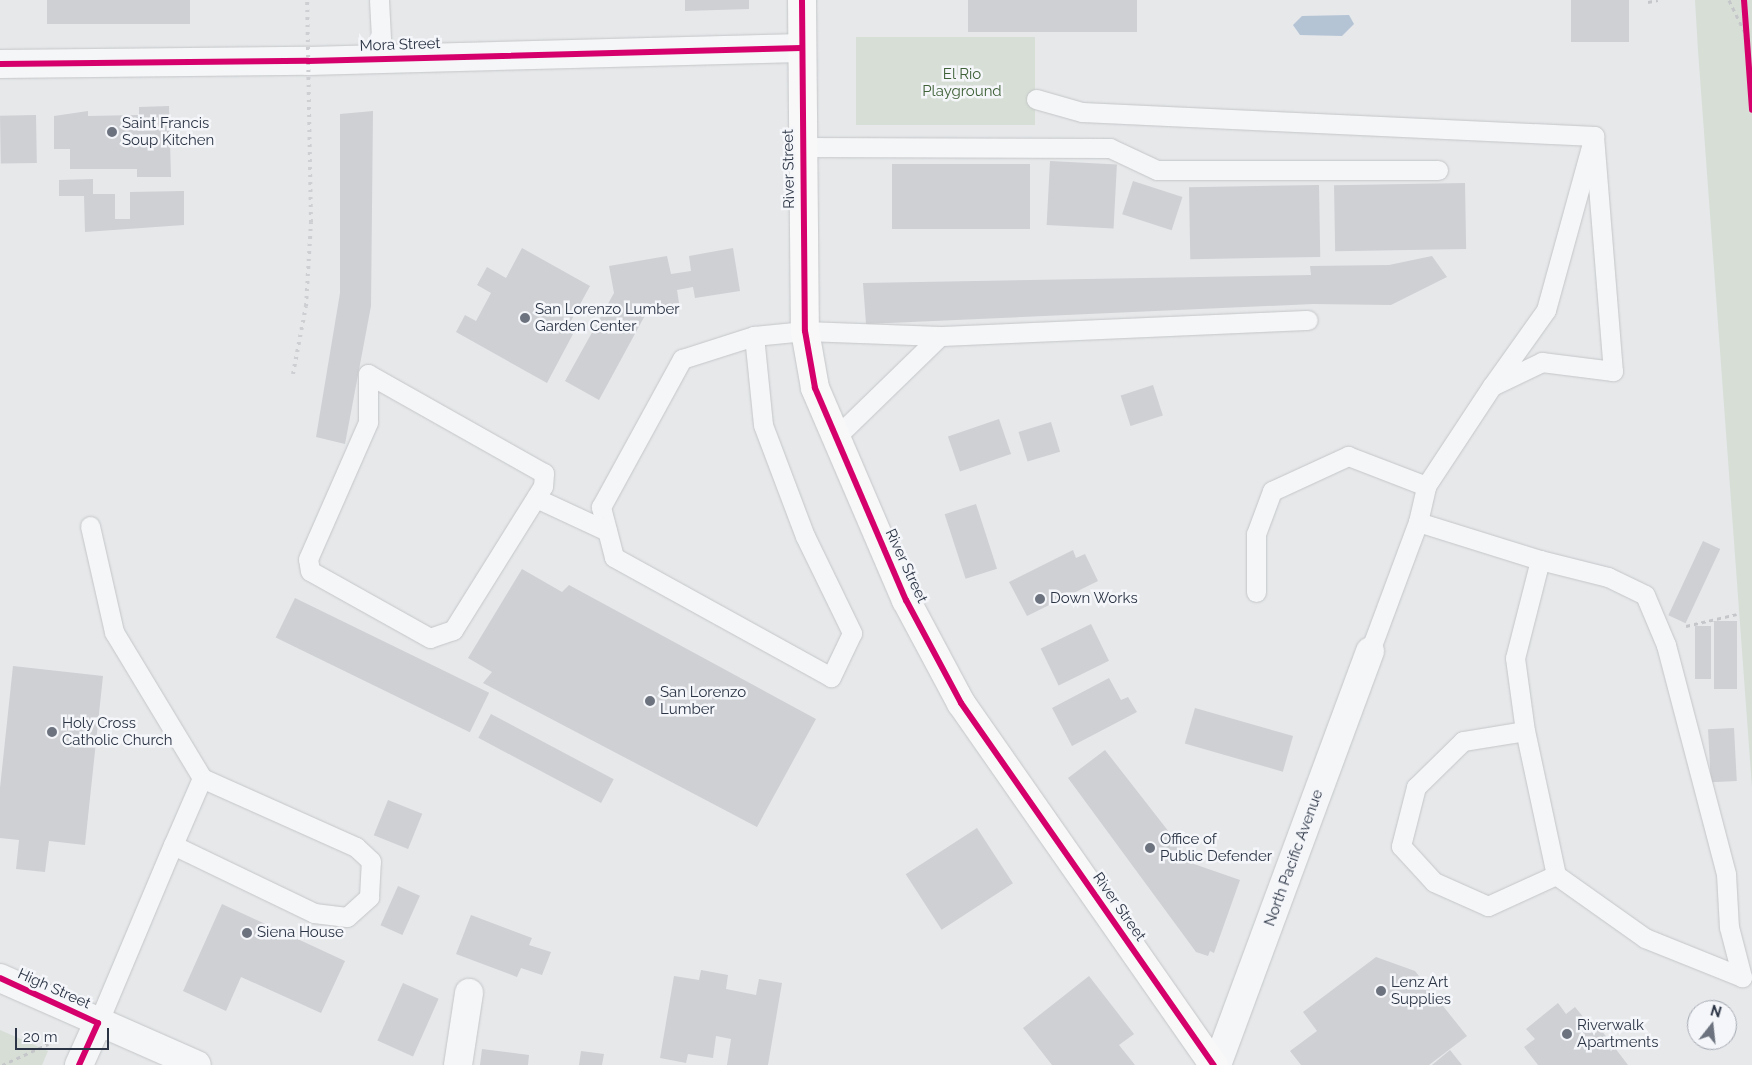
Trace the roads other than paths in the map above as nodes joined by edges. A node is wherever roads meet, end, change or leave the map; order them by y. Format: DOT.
graph roads {
  1 [pos="380,0"];
  2 [pos="802,0"];
  3 [pos="801,48"];
  4 [pos="382,58"];
  5 [pos="0,64"];
  6 [pos="1036,99"];
  7 [pos="1594,136"];
  8 [pos="800,147"];
  9 [pos="1438,170"];
  10 [pos="1308,320"];
  11 [pos="805,331"];
  12 [pos="754,336"];
  13 [pos="940,336"];
  14 [pos="1492,386"];
  15 [pos="835,438"];
  16 [pos="1426,486"];
  17 [pos="536,498"];
  18 [pos="1418,522"];
  19 [pos="90,526"];
  20 [pos="608,531"];
  21 [pos="1540,560"];
  22 [pos="1256,592"];
  23 [pos="1370,651"];
  24 [pos="1525,731"];
  25 [pos="202,778"];
  26 [pos="173,845"];
  27 [pos="1556,875"];
  28 [pos="0,978"];
  29 [pos="469,993"];
  30 [pos="98,1023"];
  31 [pos="79,1065"];
  32 [pos="197,1065"];
  33 [pos="458,1065"];
  34 [pos="1216,1065"];
  1 -- 4 [label="lane"];
  2 -- 3 [label="main road, River Street"];
  3 -- 4 [label="street, Mora Street"];
  3 -- 8 [label="main road, River Street"];
  4 -- 5 [label="street, Mora Street"];
  6 -- 7 [label="lane"];
  7 -- 14 [label="lane"];
  7 -- 14 [label="lane"];
  8 -- 9 [label="lane"];
  8 -- 11 [label="main road, River Street"];
  10 -- 13 [label="lane"];
  11 -- 12 [label="lane"];
  11 -- 13 [label="lane"];
  11 -- 15 [label="main road, River Street"];
  12 -- 20 [label="lane"];
  12 -- 20 [label="lane"];
  13 -- 15 [label="lane"];
  14 -- 16 [label="lane"];
  15 -- 34 [label="main road, River Street"];
  16 -- 18 [label="lane"];
  16 -- 22 [label="lane"];
  17 -- 17 [label="lane"];
  17 -- 20 [label="lane"];
  18 -- 21 [label="lane"];
  18 -- 23 [label="lane"];
  19 -- 25 [label="lane"];
  21 -- 24 [label="lane"];
  21 -- 27 [label="lane"];
  23 -- 34 [label="street, North Pacific Avenue"];
  24 -- 27 [label="lane"];
  24 -- 27 [label="lane"];
  25 -- 26 [label="lane"];
  25 -- 26 [label="lane"];
  26 -- 30 [label="lane"];
  28 -- 30 [label="street, High Street"];
  29 -- 33 [label="street"];
  30 -- 31 [label="street"];
  30 -- 32 [label="street, High Street"];
}
